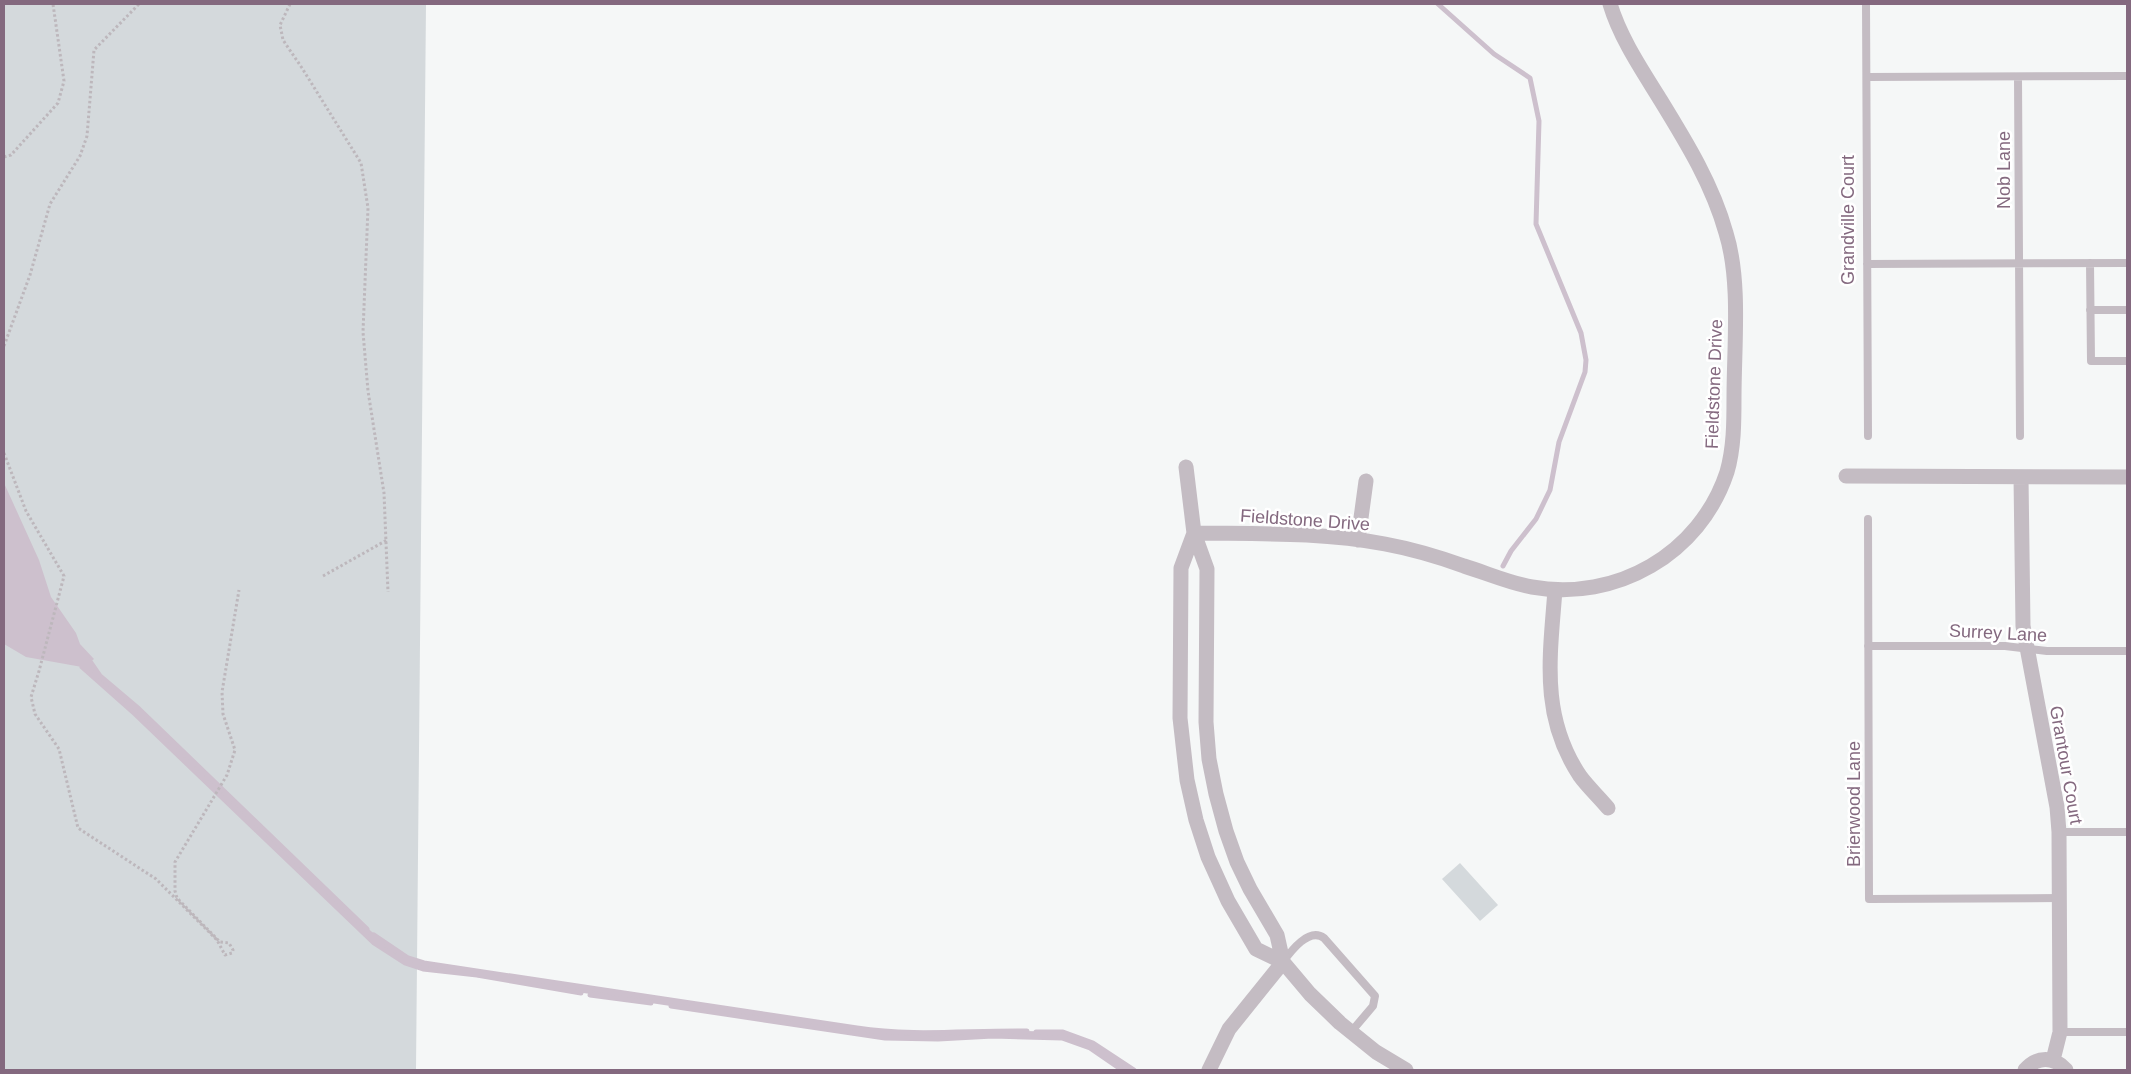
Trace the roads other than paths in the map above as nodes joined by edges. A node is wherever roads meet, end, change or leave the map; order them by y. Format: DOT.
graph roads {
  1 [pos="1610,4"];
  2 [pos="1866,4"];
  3 [pos="2127,76"];
  4 [pos="2018,77"];
  5 [pos="1867,78"];
  6 [pos="2090,263"];
  7 [pos="2127,263"];
  8 [pos="1867,264"];
  9 [pos="2019,264"];
  10 [pos="2090,310"];
  11 [pos="2127,310"];
  12 [pos="2127,361"];
  13 [pos="1868,436"];
  14 [pos="2020,436"];
  15 [pos="1186,467"];
  16 [pos="1846,476"];
  17 [pos="2021,477"];
  18 [pos="2127,477"];
  19 [pos="1366,480"];
  20 [pos="1868,519"];
  21 [pos="1194,533"];
  22 [pos="1358,540"];
  23 [pos="1555,590"];
  24 [pos="1868,646"];
  25 [pos="2025,648"];
  26 [pos="2127,651"];
  27 [pos="1180,656"];
  28 [pos="1206,656"];
  29 [pos="1209,759"];
  30 [pos="1184,762"];
  31 [pos="1608,808"];
  32 [pos="2060,832"];
  33 [pos="2127,832"];
  34 [pos="1237,862"];
  35 [pos="1214,872"];
  36 [pos="2060,898"];
  37 [pos="1283,962"];
  38 [pos="1351,1032"];
  39 [pos="2060,1032"];
  40 [pos="2127,1032"];
  41 [pos="2053,1060"];
  42 [pos="1209,1070"];
  43 [pos="1406,1070"];
  44 [pos="2025,1070"];
  45 [pos="2066,1070"];
  1 -- 23 [label="street, Fieldstone Drive"];
  2 -- 5 [label="lane, Grandville Court"];
  3 -- 4 [label="lane"];
  4 -- 5 [label="lane"];
  4 -- 9 [label="lane, Nob Lane"];
  5 -- 8 [label="lane, Grandville Court"];
  6 -- 7 [label="lane"];
  6 -- 9 [label="lane"];
  6 -- 10 [label="lane"];
  8 -- 9 [label="lane"];
  8 -- 13 [label="lane, Grandville Court"];
  9 -- 14 [label="lane, Nob Lane"];
  10 -- 11 [label="lane"];
  10 -- 12 [label="lane"];
  15 -- 21 [label="street"];
  16 -- 17 [label="street"];
  17 -- 18 [label="street"];
  17 -- 25 [label="street, Grantour Court"];
  19 -- 22 [label="street"];
  20 -- 24 [label="lane, Brierwood Lane"];
  21 -- 22 [label="street, Fieldstone Drive"];
  21 -- 27 [label="street"];
  21 -- 28 [label="street"];
  22 -- 23 [label="street, Fieldstone Drive"];
  23 -- 31 [label="street"];
  24 -- 25 [label="lane, Surrey Lane"];
  24 -- 36 [label="lane, Brierwood Lane"];
  25 -- 26 [label="lane, Surrey Lane"];
  25 -- 32 [label="street, Grantour Court"];
  27 -- 28 [label="street"];
  27 -- 30 [label="street"];
  28 -- 29 [label="street"];
  29 -- 30 [label="street"];
  29 -- 34 [label="street"];
  30 -- 35 [label="street"];
  32 -- 33 [label="lane"];
  32 -- 36 [label="street, Grantour Court"];
  34 -- 35 [label="street"];
  34 -- 37 [label="street"];
  35 -- 37 [label="street"];
  36 -- 39 [label="street, Grantour Court"];
  37 -- 38 [label="street"];
  37 -- 38 [label="lane"];
  37 -- 42 [label="street"];
  38 -- 43 [label="street"];
  39 -- 40 [label="lane"];
  39 -- 41 [label="street, Grantour Court"];
  41 -- 44 [label="street"];
  41 -- 45 [label="street"];
}
